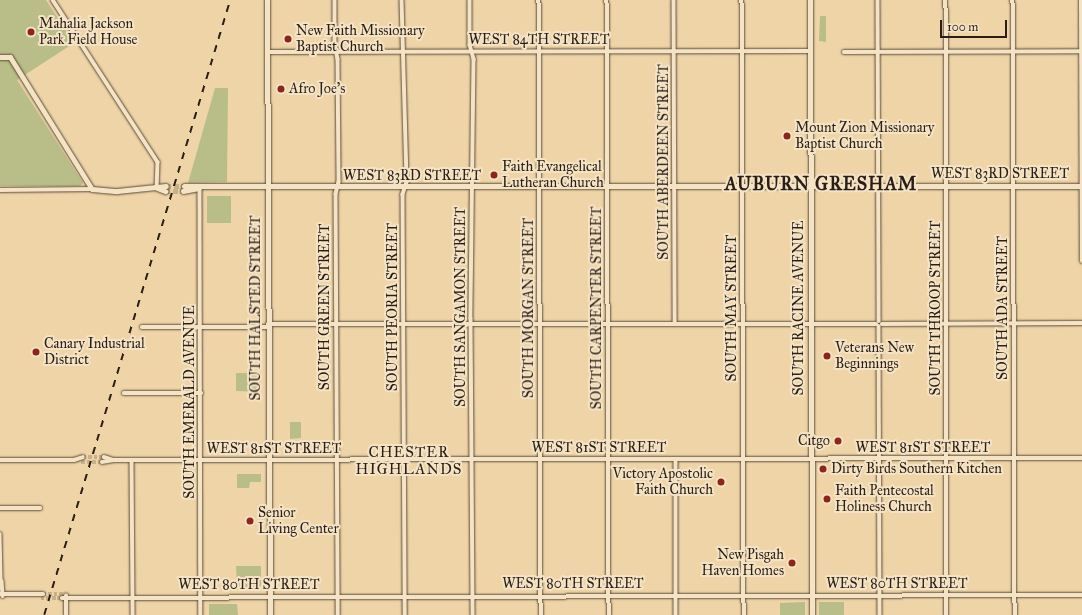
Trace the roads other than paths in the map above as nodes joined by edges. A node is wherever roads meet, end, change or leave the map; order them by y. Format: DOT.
graph roads {
  1 [pos="53,0"];
  2 [pos="267,0"];
  3 [pos="335,0"];
  4 [pos="402,0"];
  5 [pos="470,0"];
  6 [pos="539,0"];
  7 [pos="607,0"];
  8 [pos="674,0"];
  9 [pos="742,0"];
  10 [pos="810,0"];
  11 [pos="878,0"];
  12 [pos="946,0"];
  13 [pos="1013,0"];
  14 [pos="1081,0"];
  15 [pos="946,51"];
  16 [pos="1014,51"];
  17 [pos="1082,51"];
  18 [pos="267,52"];
  19 [pos="337,52"];
  20 [pos="404,52"];
  21 [pos="472,52"];
  22 [pos="539,52"];
  23 [pos="607,52"];
  24 [pos="674,52"];
  25 [pos="743,52"];
  26 [pos="810,52"];
  27 [pos="844,52"];
  28 [pos="878,52"];
  29 [pos="0,57"];
  30 [pos="946,186"];
  31 [pos="1014,186"];
  32 [pos="1082,186"];
  33 [pos="540,187"];
  34 [pos="608,187"];
  35 [pos="675,187"];
  36 [pos="743,187"];
  37 [pos="811,187"];
  38 [pos="879,187"];
  39 [pos="157,188"];
  40 [pos="200,188"];
  41 [pos="268,188"];
  42 [pos="337,188"];
  43 [pos="405,188"];
  44 [pos="473,188"];
  45 [pos="92,189"];
  46 [pos="166,189"];
  47 [pos="184,189"];
  48 [pos="0,190"];
  49 [pos="1082,260"];
  50 [pos="1014,323"];
  51 [pos="1082,323"];
  52 [pos="336,324"];
  53 [pos="404,324"];
  54 [pos="471,324"];
  55 [pos="540,324"];
  56 [pos="608,324"];
  57 [pos="675,324"];
  58 [pos="743,324"];
  59 [pos="811,324"];
  60 [pos="879,324"];
  61 [pos="947,324"];
  62 [pos="268,326"];
  63 [pos="142,327"];
  64 [pos="201,327"];
  65 [pos="124,393"];
  66 [pos="201,393"];
  67 [pos="83,457"];
  68 [pos="104,457"];
  69 [pos="1082,458"];
  70 [pos="608,459"];
  71 [pos="676,459"];
  72 [pos="743,459"];
  73 [pos="811,459"];
  74 [pos="880,459"];
  75 [pos="947,459"];
  76 [pos="1014,459"];
  77 [pos="0,460"];
  78 [pos="74,460"];
  79 [pos="115,460"];
  80 [pos="132,460"];
  81 [pos="201,460"];
  82 [pos="269,460"];
  83 [pos="337,460"];
  84 [pos="404,460"];
  85 [pos="472,460"];
  86 [pos="540,460"];
  87 [pos="81,462"];
  88 [pos="102,462"];
  89 [pos="0,508"];
  90 [pos="40,508"];
  91 [pos="0,534"];
  92 [pos="1082,594"];
  93 [pos="540,595"];
  94 [pos="609,595"];
  95 [pos="676,595"];
  96 [pos="744,595"];
  97 [pos="812,595"];
  98 [pos="880,595"];
  99 [pos="947,595"];
  100 [pos="1015,595"];
  101 [pos="1,596"];
  102 [pos="42,596"];
  103 [pos="133,596"];
  104 [pos="201,596"];
  105 [pos="270,596"];
  106 [pos="338,596"];
  107 [pos="405,596"];
  108 [pos="473,596"];
  109 [pos="66,615"];
  110 [pos="133,615"];
  111 [pos="201,615"];
  112 [pos="270,615"];
  113 [pos="338,615"];
  114 [pos="405,615"];
  115 [pos="473,615"];
  116 [pos="540,615"];
  117 [pos="609,615"];
  118 [pos="676,615"];
  119 [pos="744,615"];
  120 [pos="812,615"];
  121 [pos="880,615"];
  122 [pos="947,615"];
  123 [pos="1015,615"];
  1 -- 39 [label="street"];
  2 -- 18 [label="street, SOUTH HALSTED STREET"];
  3 -- 19 [label="street, SOUTH GREEN STREET"];
  4 -- 20 [label="street, SOUTH PEORIA STREET"];
  5 -- 21 [label="street, SOUTH SANGAMON STREET"];
  6 -- 22 [label="street, SOUTH MORGAN STREET"];
  7 -- 23 [label="street, SOUTH CARPENTER STREET"];
  8 -- 24 [label="street, SOUTH ABERDEEN STREET"];
  9 -- 25 [label="street, SOUTH MAY STREET"];
  10 -- 26 [label="street, SOUTH RACINE AVENUE"];
  11 -- 28 [label="street"];
  12 -- 15 [label="street, SOUTH THROOP STREET"];
  13 -- 16 [label="street, SOUTH ADA STREET"];
  14 -- 17 [label="street"];
  15 -- 16 [label="street"];
  15 -- 28 [label="street"];
  15 -- 30 [label="street, SOUTH THROOP STREET"];
  16 -- 17 [label="street"];
  16 -- 31 [label="street, SOUTH ADA STREET"];
  17 -- 32 [label="street"];
  18 -- 19 [label="street, WEST 84TH STREET"];
  18 -- 41 [label="street, SOUTH HALSTED STREET"];
  19 -- 20 [label="street, WEST 84TH STREET"];
  19 -- 42 [label="street, SOUTH GREEN STREET"];
  20 -- 21 [label="street, WEST 84TH STREET"];
  20 -- 43 [label="street, SOUTH PEORIA STREET"];
  21 -- 22 [label="street, WEST 84TH STREET"];
  21 -- 44 [label="street, SOUTH SANGAMON STREET"];
  22 -- 23 [label="street, WEST 84TH STREET"];
  22 -- 33 [label="street, SOUTH MORGAN STREET"];
  23 -- 24 [label="street, WEST 84TH STREET"];
  23 -- 34 [label="street, SOUTH CARPENTER STREET"];
  24 -- 25 [label="street, WEST 84TH STREET"];
  24 -- 35 [label="street, SOUTH ABERDEEN STREET"];
  25 -- 26 [label="street, WEST 84TH STREET"];
  25 -- 36 [label="street, SOUTH MAY STREET"];
  26 -- 37 [label="street, SOUTH RACINE AVENUE"];
  27 -- 28 [label="street"];
  28 -- 38 [label="street"];
  29 -- 45 [label="street"];
  30 -- 31 [label="street, WEST 83RD STREET"];
  30 -- 38 [label="street, WEST 83RD STREET"];
  30 -- 61 [label="street, SOUTH THROOP STREET"];
  31 -- 32 [label="street, WEST 83RD STREET"];
  31 -- 50 [label="street, SOUTH ADA STREET"];
  32 -- 49 [label="street"];
  33 -- 34 [label="street, WEST 83RD STREET"];
  33 -- 44 [label="street, WEST 83RD STREET"];
  33 -- 55 [label="street, SOUTH MORGAN STREET"];
  34 -- 35 [label="street, WEST 83RD STREET"];
  34 -- 56 [label="street, SOUTH CARPENTER STREET"];
  35 -- 36 [label="street, WEST 83RD STREET"];
  35 -- 57 [label="street, SOUTH ABERDEEN STREET"];
  36 -- 37 [label="street, WEST 83RD STREET"];
  36 -- 58 [label="street, SOUTH MAY STREET"];
  37 -- 38 [label="street, WEST 83RD STREET"];
  37 -- 59 [label="street, SOUTH RACINE AVENUE"];
  38 -- 60 [label="street"];
  39 -- 45 [label="street"];
  39 -- 46 [label="street"];
  40 -- 41 [label="street, WEST 83RD STREET"];
  40 -- 47 [label="street, WEST 83RD STREET"];
  40 -- 64 [label="street, SOUTH EMERALD AVENUE"];
  41 -- 42 [label="street, WEST 83RD STREET"];
  41 -- 62 [label="street, SOUTH HALSTED STREET"];
  42 -- 43 [label="street, WEST 83RD STREET"];
  42 -- 52 [label="street, SOUTH GREEN STREET"];
  43 -- 44 [label="street, WEST 83RD STREET"];
  43 -- 53 [label="street, SOUTH PEORIA STREET"];
  44 -- 54 [label="street, SOUTH SANGAMON STREET"];
  45 -- 48 [label="street"];
  50 -- 51 [label="street"];
  50 -- 61 [label="street"];
  50 -- 76 [label="street, SOUTH ADA STREET"];
  52 -- 53 [label="street"];
  52 -- 62 [label="street"];
  52 -- 83 [label="street, SOUTH GREEN STREET"];
  53 -- 54 [label="street"];
  53 -- 84 [label="street, SOUTH PEORIA STREET"];
  54 -- 55 [label="street"];
  54 -- 85 [label="street, SOUTH SANGAMON STREET"];
  55 -- 56 [label="street"];
  55 -- 86 [label="street, SOUTH MORGAN STREET"];
  56 -- 57 [label="street"];
  56 -- 70 [label="street, SOUTH CARPENTER STREET"];
  57 -- 58 [label="street"];
  58 -- 59 [label="street"];
  58 -- 72 [label="street, SOUTH MAY STREET"];
  59 -- 60 [label="street"];
  59 -- 73 [label="street, SOUTH RACINE AVENUE"];
  60 -- 61 [label="street"];
  60 -- 74 [label="street"];
  61 -- 75 [label="street, SOUTH THROOP STREET"];
  62 -- 64 [label="street"];
  62 -- 82 [label="street, SOUTH HALSTED STREET"];
  63 -- 64 [label="street"];
  64 -- 66 [label="street, SOUTH EMERALD AVENUE"];
  65 -- 66 [label="street"];
  66 -- 81 [label="street, SOUTH EMERALD AVENUE"];
  67 -- 78 [label="street"];
  68 -- 79 [label="street, WEST 81ST STREET"];
  69 -- 76 [label="street, WEST 81ST STREET"];
  70 -- 71 [label="street, WEST 81ST STREET"];
  70 -- 86 [label="street, WEST 81ST STREET"];
  70 -- 94 [label="street, SOUTH CARPENTER STREET"];
  71 -- 72 [label="street, WEST 81ST STREET"];
  71 -- 95 [label="street"];
  72 -- 73 [label="street, WEST 81ST STREET"];
  72 -- 96 [label="street, SOUTH MAY STREET"];
  73 -- 74 [label="street, WEST 81ST STREET"];
  73 -- 97 [label="street, SOUTH RACINE AVENUE"];
  74 -- 75 [label="street, WEST 81ST STREET"];
  74 -- 98 [label="street"];
  75 -- 76 [label="street, WEST 81ST STREET"];
  75 -- 99 [label="street, SOUTH THROOP STREET"];
  76 -- 100 [label="street, SOUTH ADA STREET"];
  77 -- 78 [label="street"];
  78 -- 87 [label="street"];
  79 -- 80 [label="street, WEST 81ST STREET"];
  79 -- 88 [label="street, WEST 81ST STREET"];
  80 -- 81 [label="street, WEST 81ST STREET"];
  80 -- 103 [label="street"];
  81 -- 82 [label="street, WEST 81ST STREET"];
  81 -- 104 [label="street, SOUTH EMERALD AVENUE"];
  82 -- 83 [label="street, WEST 81ST STREET"];
  82 -- 105 [label="street, SOUTH HALSTED STREET"];
  83 -- 84 [label="street, WEST 81ST STREET"];
  83 -- 106 [label="street, SOUTH GREEN STREET"];
  84 -- 85 [label="street, WEST 81ST STREET"];
  84 -- 107 [label="street, SOUTH PEORIA STREET"];
  85 -- 86 [label="street, WEST 81ST STREET"];
  85 -- 108 [label="street, SOUTH SANGAMON STREET"];
  86 -- 93 [label="street, SOUTH MORGAN STREET"];
  89 -- 90 [label="street"];
  91 -- 101 [label="street"];
  92 -- 100 [label="street, WEST 80TH STREET"];
  93 -- 94 [label="street, WEST 80TH STREET"];
  93 -- 108 [label="street, WEST 80TH STREET"];
  93 -- 116 [label="street, SOUTH MORGAN STREET"];
  94 -- 95 [label="street, WEST 80TH STREET"];
  94 -- 117 [label="street, SOUTH CARPENTER STREET"];
  95 -- 96 [label="street, WEST 80TH STREET"];
  95 -- 118 [label="street"];
  96 -- 97 [label="street, WEST 80TH STREET"];
  96 -- 119 [label="street, SOUTH MAY STREET"];
  97 -- 98 [label="street, WEST 80TH STREET"];
  97 -- 120 [label="street, SOUTH RACINE AVENUE"];
  98 -- 99 [label="street, WEST 80TH STREET"];
  98 -- 121 [label="street"];
  99 -- 100 [label="street, WEST 80TH STREET"];
  99 -- 122 [label="street, SOUTH THROOP STREET"];
  100 -- 123 [label="street, SOUTH ADA STREET"];
  101 -- 102 [label="street"];
  103 -- 104 [label="street, WEST 80TH STREET"];
  103 -- 109 [label="street, WEST 80TH STREET"];
  103 -- 110 [label="street"];
  104 -- 105 [label="street, WEST 80TH STREET"];
  104 -- 111 [label="street, SOUTH EMERALD AVENUE"];
  105 -- 106 [label="street, WEST 80TH STREET"];
  105 -- 112 [label="street, SOUTH HALSTED STREET"];
  106 -- 107 [label="street, WEST 80TH STREET"];
  106 -- 113 [label="street, SOUTH GREEN STREET"];
  107 -- 108 [label="street, WEST 80TH STREET"];
  107 -- 114 [label="street, SOUTH PEORIA STREET"];
  108 -- 115 [label="street, SOUTH SANGAMON STREET"];
}
